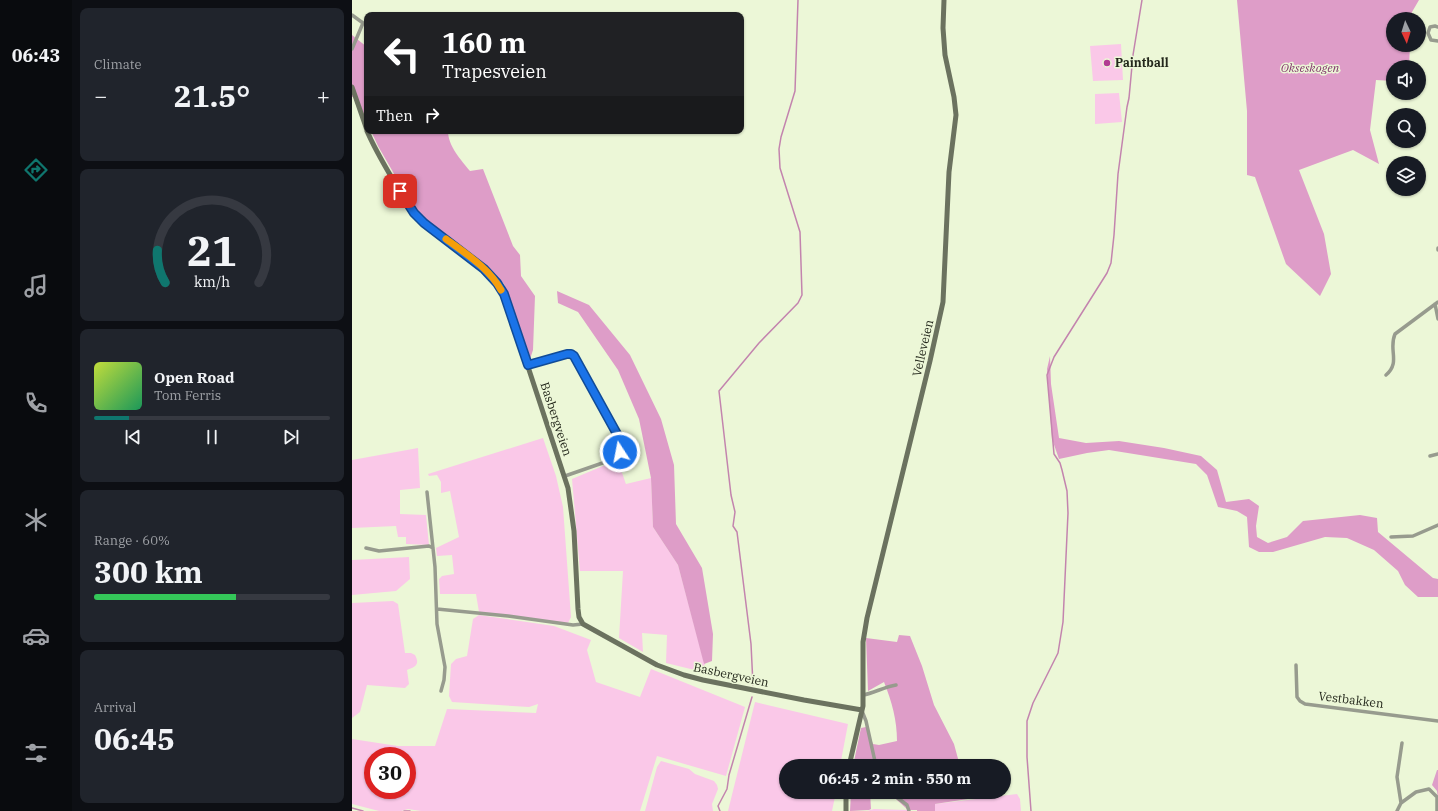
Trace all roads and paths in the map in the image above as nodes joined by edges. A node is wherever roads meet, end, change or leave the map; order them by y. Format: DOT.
graph roads {
  1 [pos="944,0"];
  2 [pos="352,15"];
  3 [pos="1438,27"];
  4 [pos="1438,41"];
  5 [pos="352,49"];
  6 [pos="352,87"];
  7 [pos="364,122"];
  8 [pos="368,134"];
  9 [pos="1437,303"];
  10 [pos="1438,319"];
  11 [pos="528,365"];
  12 [pos="1386,375"];
  13 [pos="1438,454"];
  14 [pos="1430,456"];
  15 [pos="565,476"];
  16 [pos="426,492"];
  17 [pos="1438,526"];
  18 [pos="1391,537"];
  19 [pos="366,548"];
  20 [pos="433,548"];
  21 [pos="437,609"];
  22 [pos="583,624"];
  23 [pos="1296,665"];
  24 [pos="896,685"];
  25 [pos="441,691"];
  26 [pos="863,695"];
  27 [pos="862,710"];
  28 [pos="1438,721"];
  29 [pos="1402,743"];
  30 [pos="851,759"];
  31 [pos="874,759"];
  32 [pos="846,799"];
  33 [pos="898,799"];
  34 [pos="1401,802"];
  35 [pos="909,809"];
  36 [pos="846,811"];
  37 [pos="1397,811"];
  38 [pos="1437,811"];
  1 -- 26 [label="main road, Velleveien"];
  2 -- 5 [label="street"];
  3 -- 4 [label="street"];
  6 -- 7 [label="main road, Basbergveien"];
  8 -- 11 [label="main road, Basbergveien"];
  9 -- 10 [label="street"];
  9 -- 12 [label="street"];
  11 -- 15 [label="main road, Basbergveien"];
  11 -- 15 [label="street"];
  13 -- 14 [label="street"];
  15 -- 22 [label="main road, Basbergveien"];
  16 -- 20 [label="street"];
  17 -- 18 [label="street"];
  19 -- 20 [label="street"];
  20 -- 21 [label="street"];
  21 -- 22 [label="street"];
  21 -- 25 [label="street"];
  22 -- 27 [label="main road, Basbergveien"];
  23 -- 28 [label="street, Vestbakken"];
  24 -- 26 [label="street"];
  26 -- 27 [label="main road, Velleveien"];
  27 -- 30 [label="main road, Velleveien"];
  27 -- 31 [label="street, Velleveien"];
  29 -- 34 [label="street"];
  32 -- 36 [label="main road"];
  33 -- 35 [label="street"];
  34 -- 37 [label="street"];
  34 -- 38 [label="street"];
}
